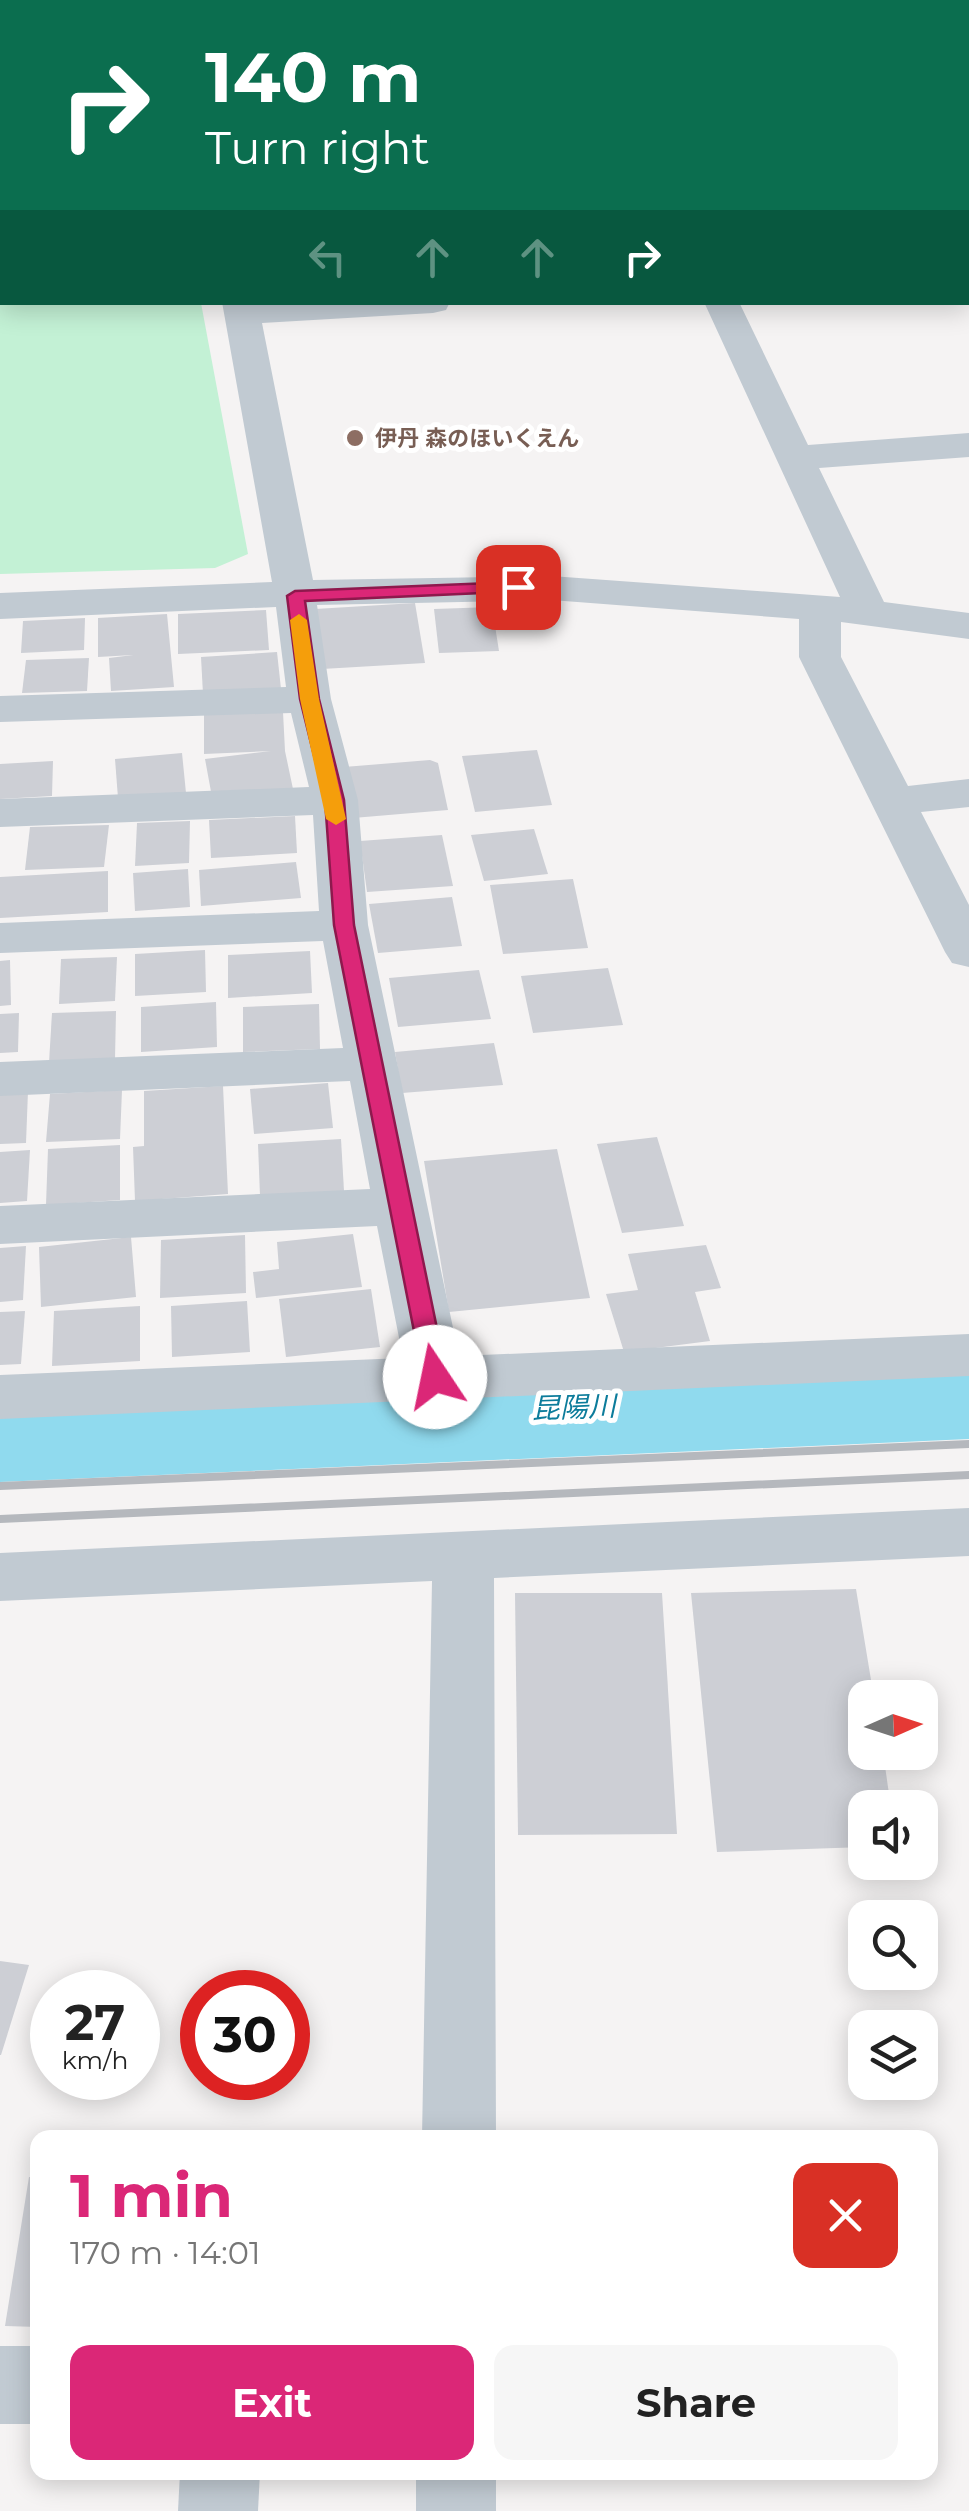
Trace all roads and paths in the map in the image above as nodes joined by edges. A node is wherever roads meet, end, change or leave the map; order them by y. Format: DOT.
graph roads {
  1 [pos="337,305"];
  2 [pos="723,305"];
  3 [pos="241,308"];
  4 [pos="969,445"];
  5 [pos="795,458"];
  6 [pos="295,596"];
  7 [pos="0,606"];
  8 [pos="820,610"];
  9 [pos="868,612"];
  10 [pos="969,626"];
  11 [pos="310,699"];
  12 [pos="0,709"];
  13 [pos="969,793"];
  14 [pos="334,800"];
  15 [pos="893,801"];
  16 [pos="0,813"];
  17 [pos="344,925"];
  18 [pos="0,938"];
  19 [pos="969,952"];
  20 [pos="374,1062"];
  21 [pos="0,1078"];
  22 [pos="404,1206"];
  23 [pos="0,1225"];
  24 [pos="969,1356"];
  25 [pos="435,1377"];
  26 [pos="0,1397"];
  27 [pos="969,1532"];
  28 [pos="462,1554"];
  29 [pos="0,1577"];
  30 [pos="459,2130"];
  31 [pos="0,2385"];
  32 [pos="30,2385"];
  33 [pos="220,2480"];
  34 [pos="456,2480"];
  35 [pos="218,2511"];
  36 [pos="456,2511"];
  1 -- 3 [label="street"];
  2 -- 5 [label="street"];
  3 -- 6 [label="street"];
  4 -- 5 [label="street"];
  5 -- 9 [label="street"];
  6 -- 7 [label="street"];
  6 -- 8 [label="street"];
  6 -- 11 [label="street"];
  8 -- 9 [label="street"];
  8 -- 15 [label="street"];
  9 -- 10 [label="street"];
  11 -- 12 [label="street"];
  11 -- 14 [label="street"];
  13 -- 15 [label="street"];
  14 -- 16 [label="street"];
  14 -- 17 [label="street"];
  15 -- 19 [label="street"];
  17 -- 18 [label="street"];
  17 -- 20 [label="street"];
  20 -- 21 [label="street"];
  20 -- 22 [label="street"];
  22 -- 23 [label="street"];
  22 -- 25 [label="street"];
  24 -- 25 [label="street"];
  25 -- 26 [label="street"];
  27 -- 28 [label="street"];
  28 -- 29 [label="street"];
  28 -- 30 [label="street"];
  31 -- 32 [label="street"];
  33 -- 35 [label="street"];
  34 -- 36 [label="street"];
}
